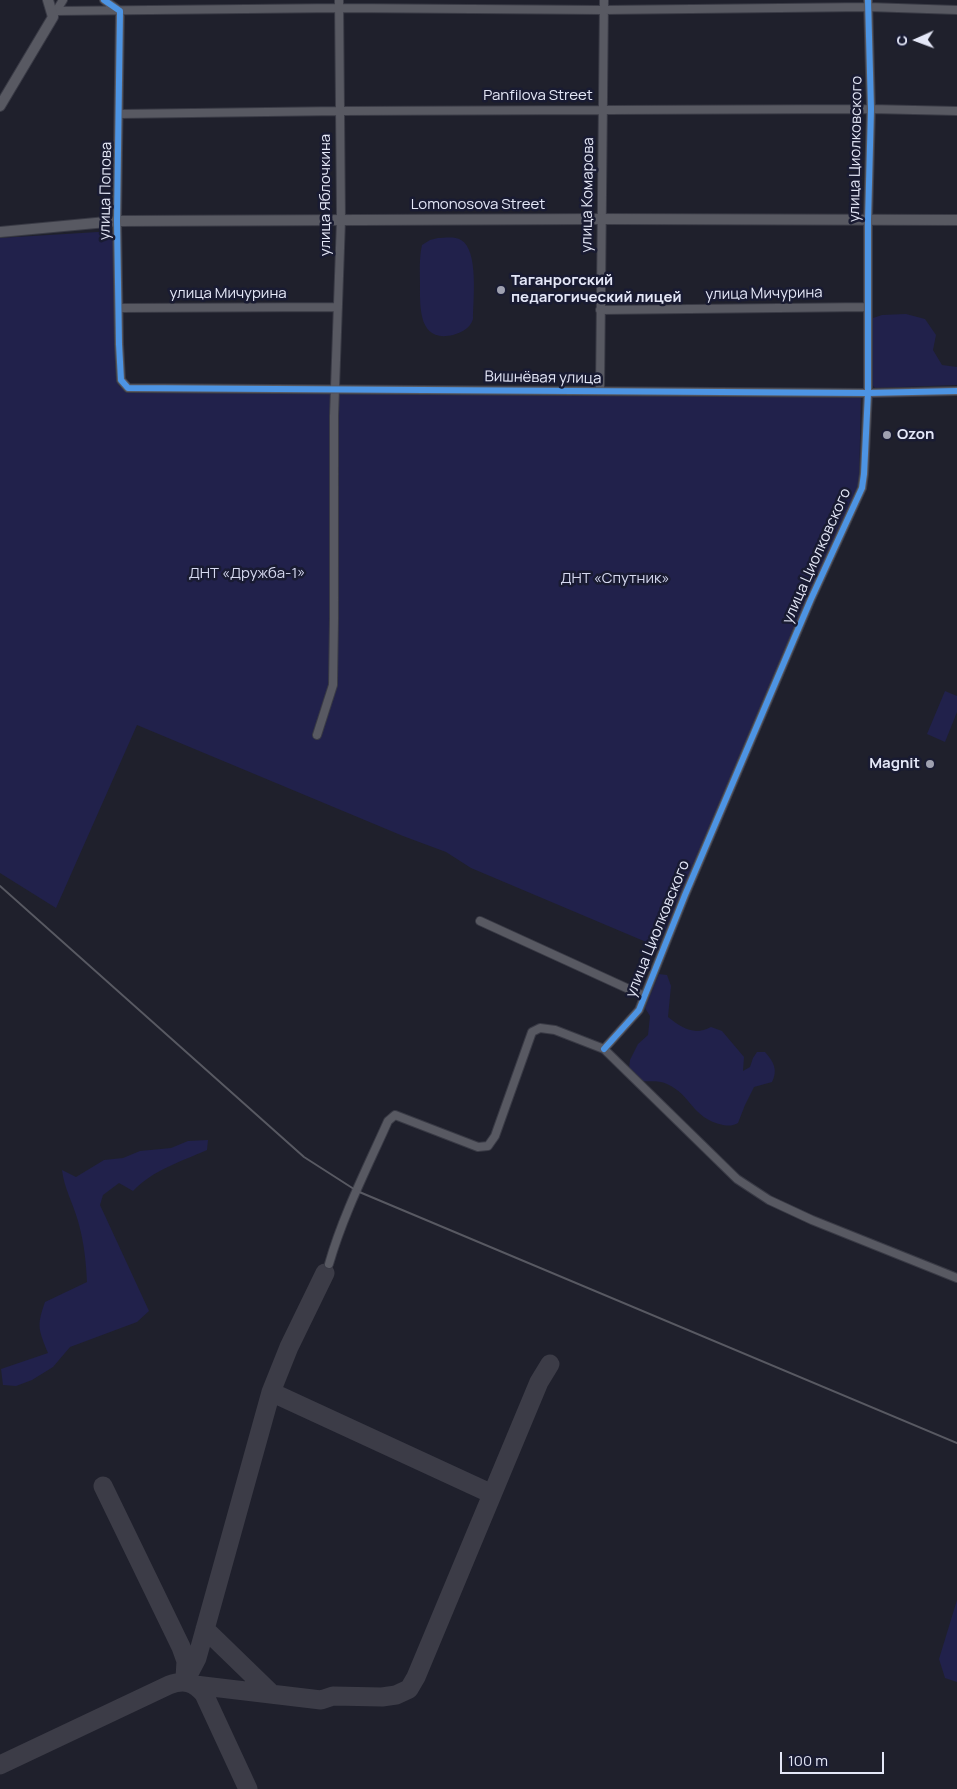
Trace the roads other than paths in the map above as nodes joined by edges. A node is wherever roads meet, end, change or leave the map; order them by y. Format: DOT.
graph roads {
  1 [pos="48,0"];
  2 [pos="63,0"];
  3 [pos="104,0"];
  4 [pos="604,0"];
  5 [pos="339,4"];
  6 [pos="868,4"];
  7 [pos="603,10"];
  8 [pos="957,10"];
  9 [pos="120,11"];
  10 [pos="55,14"];
  11 [pos="0,106"];
  12 [pos="871,109"];
  13 [pos="603,110"];
  14 [pos="340,111"];
  15 [pos="957,112"];
  16 [pos="119,114"];
  17 [pos="602,219"];
  18 [pos="341,220"];
  19 [pos="868,220"];
  20 [pos="957,220"];
  21 [pos="117,221"];
  22 [pos="0,232"];
  23 [pos="338,307"];
  24 [pos="868,307"];
  25 [pos="119,308"];
  26 [pos="600,310"];
  27 [pos="128,388"];
  28 [pos="335,390"];
  29 [pos="600,391"];
  30 [pos="957,391"];
  31 [pos="868,393"];
  32 [pos="317,735"];
  33 [pos="480,921"];
  34 [pos="644,996"];
  35 [pos="604,1049"];
  36 [pos="329,1264"];
  37 [pos="957,1278"];
  1 -- 10 [label="street"];
  2 -- 10 [label="street"];
  3 -- 9 [label="street"];
  4 -- 7 [label="street, улица Комарова"];
  5 -- 7 [label="street"];
  5 -- 9 [label="street"];
  5 -- 14 [label="street, улица Яблочкина"];
  6 -- 7 [label="street"];
  6 -- 8 [label="street"];
  6 -- 12 [label="street, улица Циолковского"];
  7 -- 13 [label="street, улица Комарова"];
  9 -- 10 [label="street"];
  9 -- 16 [label="street, улица Попова"];
  10 -- 11 [label="street"];
  12 -- 13 [label="street, Panfilova Street"];
  12 -- 15 [label="street, Panfilova Street"];
  12 -- 19 [label="street, улица Циолковского"];
  13 -- 14 [label="street, Panfilova Street"];
  13 -- 17 [label="street, улица Комарова"];
  14 -- 16 [label="street, Panfilova Street"];
  14 -- 18 [label="street, улица Яблочкина"];
  16 -- 21 [label="street, улица Попова"];
  17 -- 18 [label="street, Lomonosova Street"];
  17 -- 19 [label="street, Lomonosova Street"];
  17 -- 26 [label="street, улица Комарова"];
  18 -- 21 [label="street, Lomonosova Street"];
  18 -- 23 [label="street, улица Яблочкина"];
  19 -- 20 [label="street, Lomonosova Street"];
  19 -- 24 [label="street, улица Циолковского"];
  21 -- 22 [label="street, Lomonosova Street"];
  21 -- 25 [label="street, улица Попова"];
  23 -- 25 [label="street, улица Мичурина"];
  23 -- 28 [label="street, улица Яблочкина"];
  24 -- 26 [label="street, улица Мичурина"];
  24 -- 31 [label="street, улица Циолковского"];
  25 -- 27 [label="street, улица Попова"];
  26 -- 29 [label="street, улица Комарова"];
  27 -- 28 [label="street, Вишнёвая улица"];
  28 -- 29 [label="street, Вишнёвая улица"];
  28 -- 32 [label="street, улица Яблочкина"];
  29 -- 31 [label="street, Вишнёвая улица"];
  30 -- 31 [label="street, Вишнёвая улица"];
  31 -- 34 [label="street, улица Циолковского"];
  33 -- 34 [label="street, улица Циолковского"];
  34 -- 35 [label="street, улица Циолковского"];
  35 -- 36 [label="street"];
  35 -- 37 [label="street"];
}
